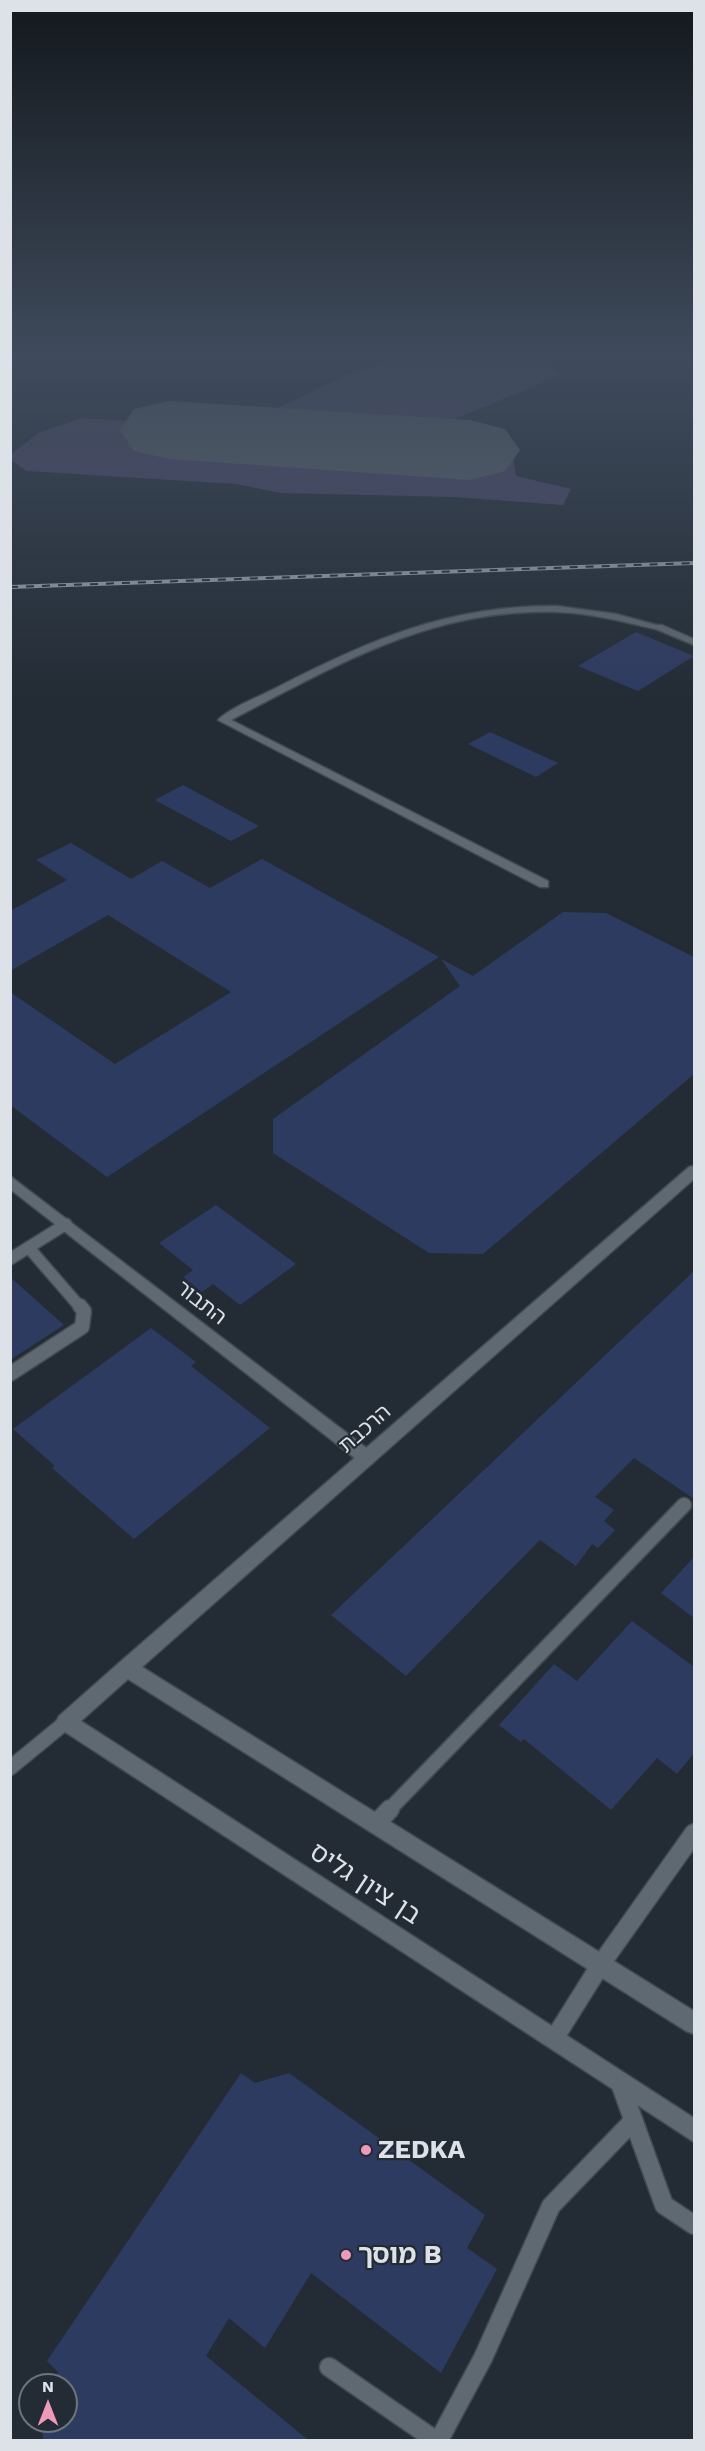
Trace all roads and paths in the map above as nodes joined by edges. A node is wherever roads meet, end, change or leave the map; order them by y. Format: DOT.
graph roads {
  1 [pos="694,642"];
  2 [pos="544,884"];
  3 [pos="694,1171"];
  4 [pos="10,1181"];
  5 [pos="66,1224"];
  6 [pos="29,1248"];
  7 [pos="10,1259"];
  8 [pos="10,1374"];
  9 [pos="367,1458"];
  10 [pos="684,1505"];
  11 [pos="127,1668"];
  12 [pos="66,1722"];
  13 [pos="10,1768"];
  14 [pos="376,1824"];
  15 [pos="694,1833"];
  16 [pos="601,1964"];
  17 [pos="694,2023"];
  18 [pos="554,2039"];
  19 [pos="619,2082"];
  20 [pos="633,2121"];
  21 [pos="694,2131"];
  22 [pos="694,2225"];
  23 [pos="329,2367"];
  24 [pos="437,2440"];
  1 -- 2 [label="street"];
  3 -- 9 [label="street, הרכבת"];
  4 -- 5 [label="street, התבור"];
  5 -- 6 [label="lane"];
  5 -- 9 [label="street, התבור"];
  6 -- 7 [label="lane"];
  6 -- 8 [label="lane"];
  9 -- 11 [label="street, הרכבת"];
  10 -- 14 [label="lane"];
  11 -- 12 [label="street, הרכבת"];
  11 -- 14 [label="street"];
  12 -- 13 [label="lane"];
  12 -- 18 [label="street, בן ציון גליס"];
  14 -- 16 [label="street"];
  15 -- 16 [label="lane"];
  16 -- 17 [label="street"];
  16 -- 18 [label="lane"];
  18 -- 19 [label="street, בן ציון גליס"];
  19 -- 20 [label="lane"];
  19 -- 21 [label="street, בן ציון גליס"];
  20 -- 22 [label="lane"];
  20 -- 24 [label="lane"];
  23 -- 24 [label="lane"];
}
